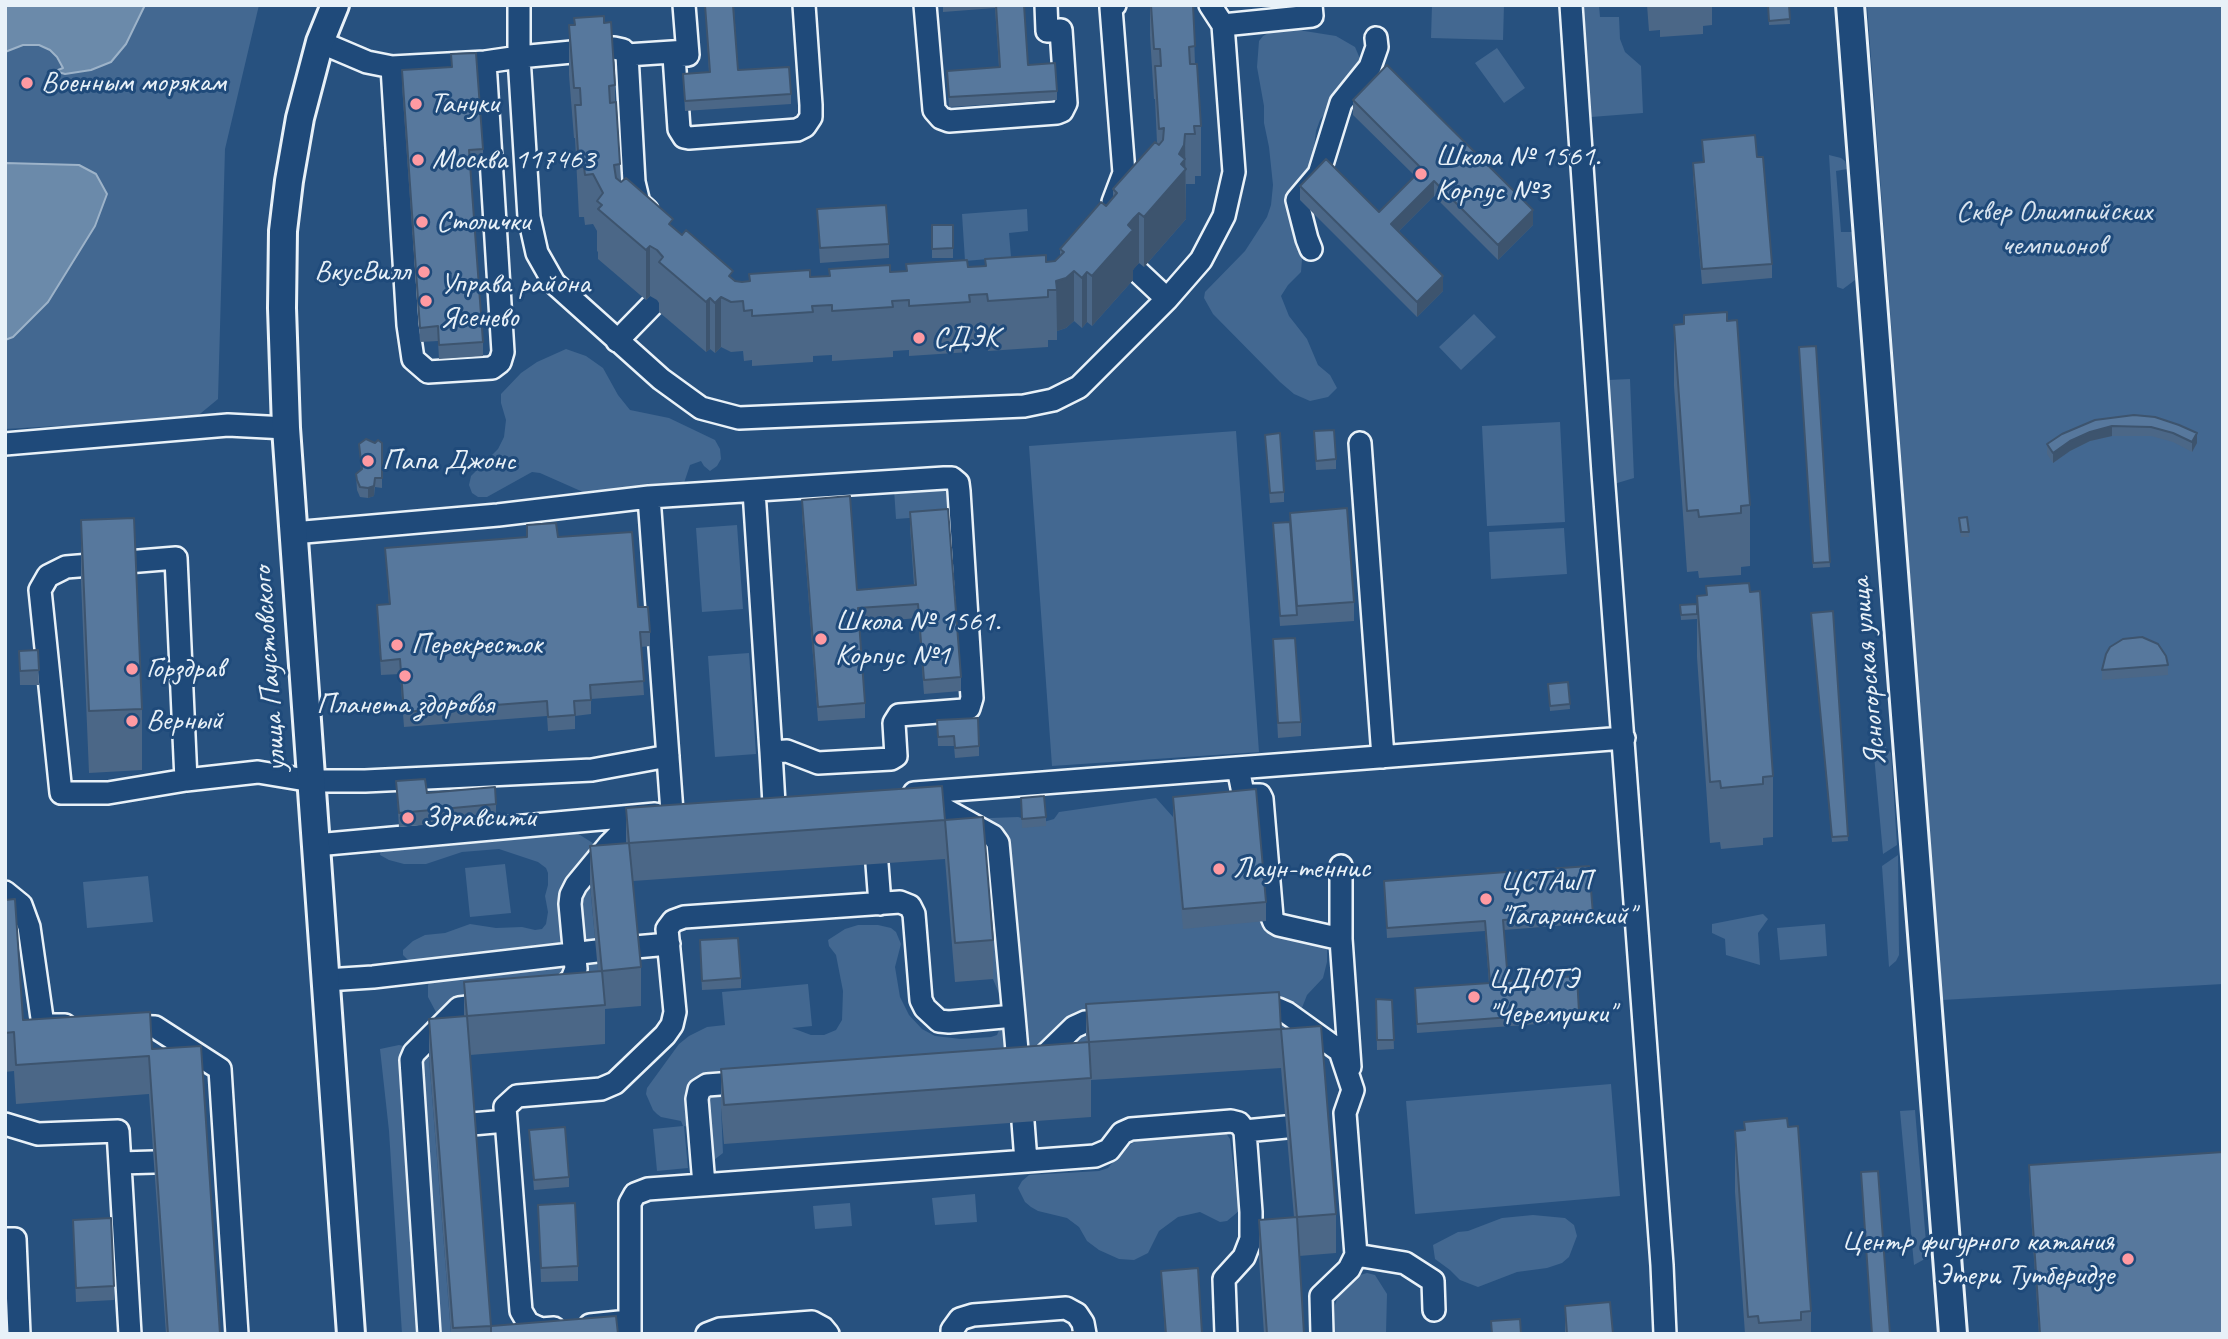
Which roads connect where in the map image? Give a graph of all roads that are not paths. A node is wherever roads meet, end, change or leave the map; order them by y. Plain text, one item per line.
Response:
1 (335, 5) edge
2 (519, 5) edge
3 (684, 5) edge
4 (804, 5) edge
5 (925, 5) edge
6 (1115, 5) edge
7 (1210, 5) edge
8 (1311, 5) edge
9 (1571, 5) edge
10 (1850, 5) edge
11 (1052, 6) edge
12 (1223, 25) junction
13 (1376, 38) dead end
14 (320, 42) junction
15 (687, 51) junction
16 (627, 55) junction
17 (519, 58) junction
18 (485, 62) junction
19 (392, 66) junction
20 (1104, 219) edge
21 (658, 220) edge
22 (1311, 249) dead end
23 (1135, 268) edge
24 (1167, 299) junction
25 (657, 300) edge
26 (617, 341) junction
27 (286, 428) junction
28 (1360, 443) dead end
29 (5, 444) edge
30 (754, 491) junction
31 (649, 497) junction
32 (293, 533) junction
33 (1624, 738) junction
34 (771, 752) junction
35 (668, 756) junction
36 (1383, 757) junction
37 (1238, 768) junction
38 (186, 780) junction
39 (312, 781) junction
40 (748, 806) edge
41 (684, 817) junction
42 (316, 845) junction
43 (877, 864) edge
44 (1341, 866) dead end
45 (5, 892) edge
46 (880, 904) junction
47 (1341, 939) junction
48 (669, 944) junction
49 (635, 947) edge
50 (597, 951) edge
51 (574, 953) junction
52 (326, 980) junction
53 (543, 1000) edge
54 (517, 1002) edge
55 (1230, 1013) edge
56 (1014, 1016) junction
57 (1138, 1019) edge
58 (80, 1026) edge
59 (105, 1026) edge
60 (1011, 1063) junction
61 (761, 1082) edge
62 (1019, 1086) edge
63 (1352, 1086) junction
64 (506, 1121) junction
65 (1023, 1122) edge
66 (5, 1124) edge
67 (472, 1124) edge
68 (1286, 1127) edge
69 (1245, 1131) junction
70 (1026, 1161) junction
71 (154, 1162) edge
72 (120, 1163) junction
73 (704, 1185) junction
74 (5, 1239) edge
75 (1356, 1255) junction
76 (1434, 1310) dead end
77 (630, 1327) edge
78 (19, 1334) edge
79 (130, 1334) edge
80 (237, 1334) edge
81 (352, 1334) edge
82 (429, 1334) edge
83 (707, 1334) edge
84 (828, 1334) edge
85 (952, 1334) edge
86 (1085, 1334) edge
87 (1226, 1334) edge
88 (1322, 1334) edge
89 (1665, 1334) edge
90 (1953, 1334) edge

1 - 14 main road, улица Паустовского
2 - 17 lane
3 - 15 lane
4 - 15 lane
5 - 11 lane
6 - 20 lane
7 - 12 lane
8 - 12 lane
9 - 33 lane
10 - 90 main road, Ясногорская улица
12 - 24 lane
13 - 22 lane
14 - 19 lane
14 - 27 main road, улица Паустовского
15 - 16 lane
16 - 17 lane
16 - 21 lane
17 - 18 lane
17 - 26 lane
18 - 19 lane
18 - 19 lane
23 - 24 lane
24 - 26 lane
25 - 26 lane
27 - 29 lane
27 - 32 main road, улица Паустовского
28 - 36 lane
30 - 31 lane
30 - 34 lane
30 - 34 lane
31 - 32 lane
31 - 35 lane
32 - 39 main road, улица Паустовского
33 - 36 lane
33 - 89 lane
34 - 40 lane
35 - 39 lane
35 - 41 lane
36 - 37 lane
37 - 47 lane
37 - 56 lane
38 - 38 lane
38 - 39 lane
39 - 42 main road, улица Паустовского
41 - 42 lane
41 - 51 lane
42 - 52 main road, улица Паустовского
43 - 46 lane
44 - 47 lane
45 - 58 lane
46 - 48 lane
46 - 56 lane
47 - 63 lane
48 - 49 lane
48 - 64 lane
50 - 51 lane
51 - 52 lane
51 - 53 lane
52 - 81 main road, улица Паустовского
54 - 82 lane
55 - 63 lane
56 - 60 lane
57 - 60 lane
59 - 80 lane
60 - 62 lane
61 - 73 lane
63 - 75 lane
64 - 67 lane
64 - 77 lane
65 - 70 lane
66 - 72 lane
68 - 69 lane
69 - 70 lane
69 - 87 lane
70 - 73 lane
71 - 72 lane
72 - 79 lane
73 - 77 lane
74 - 78 lane
75 - 76 lane
75 - 88 lane
83 - 84 lane
85 - 86 lane

